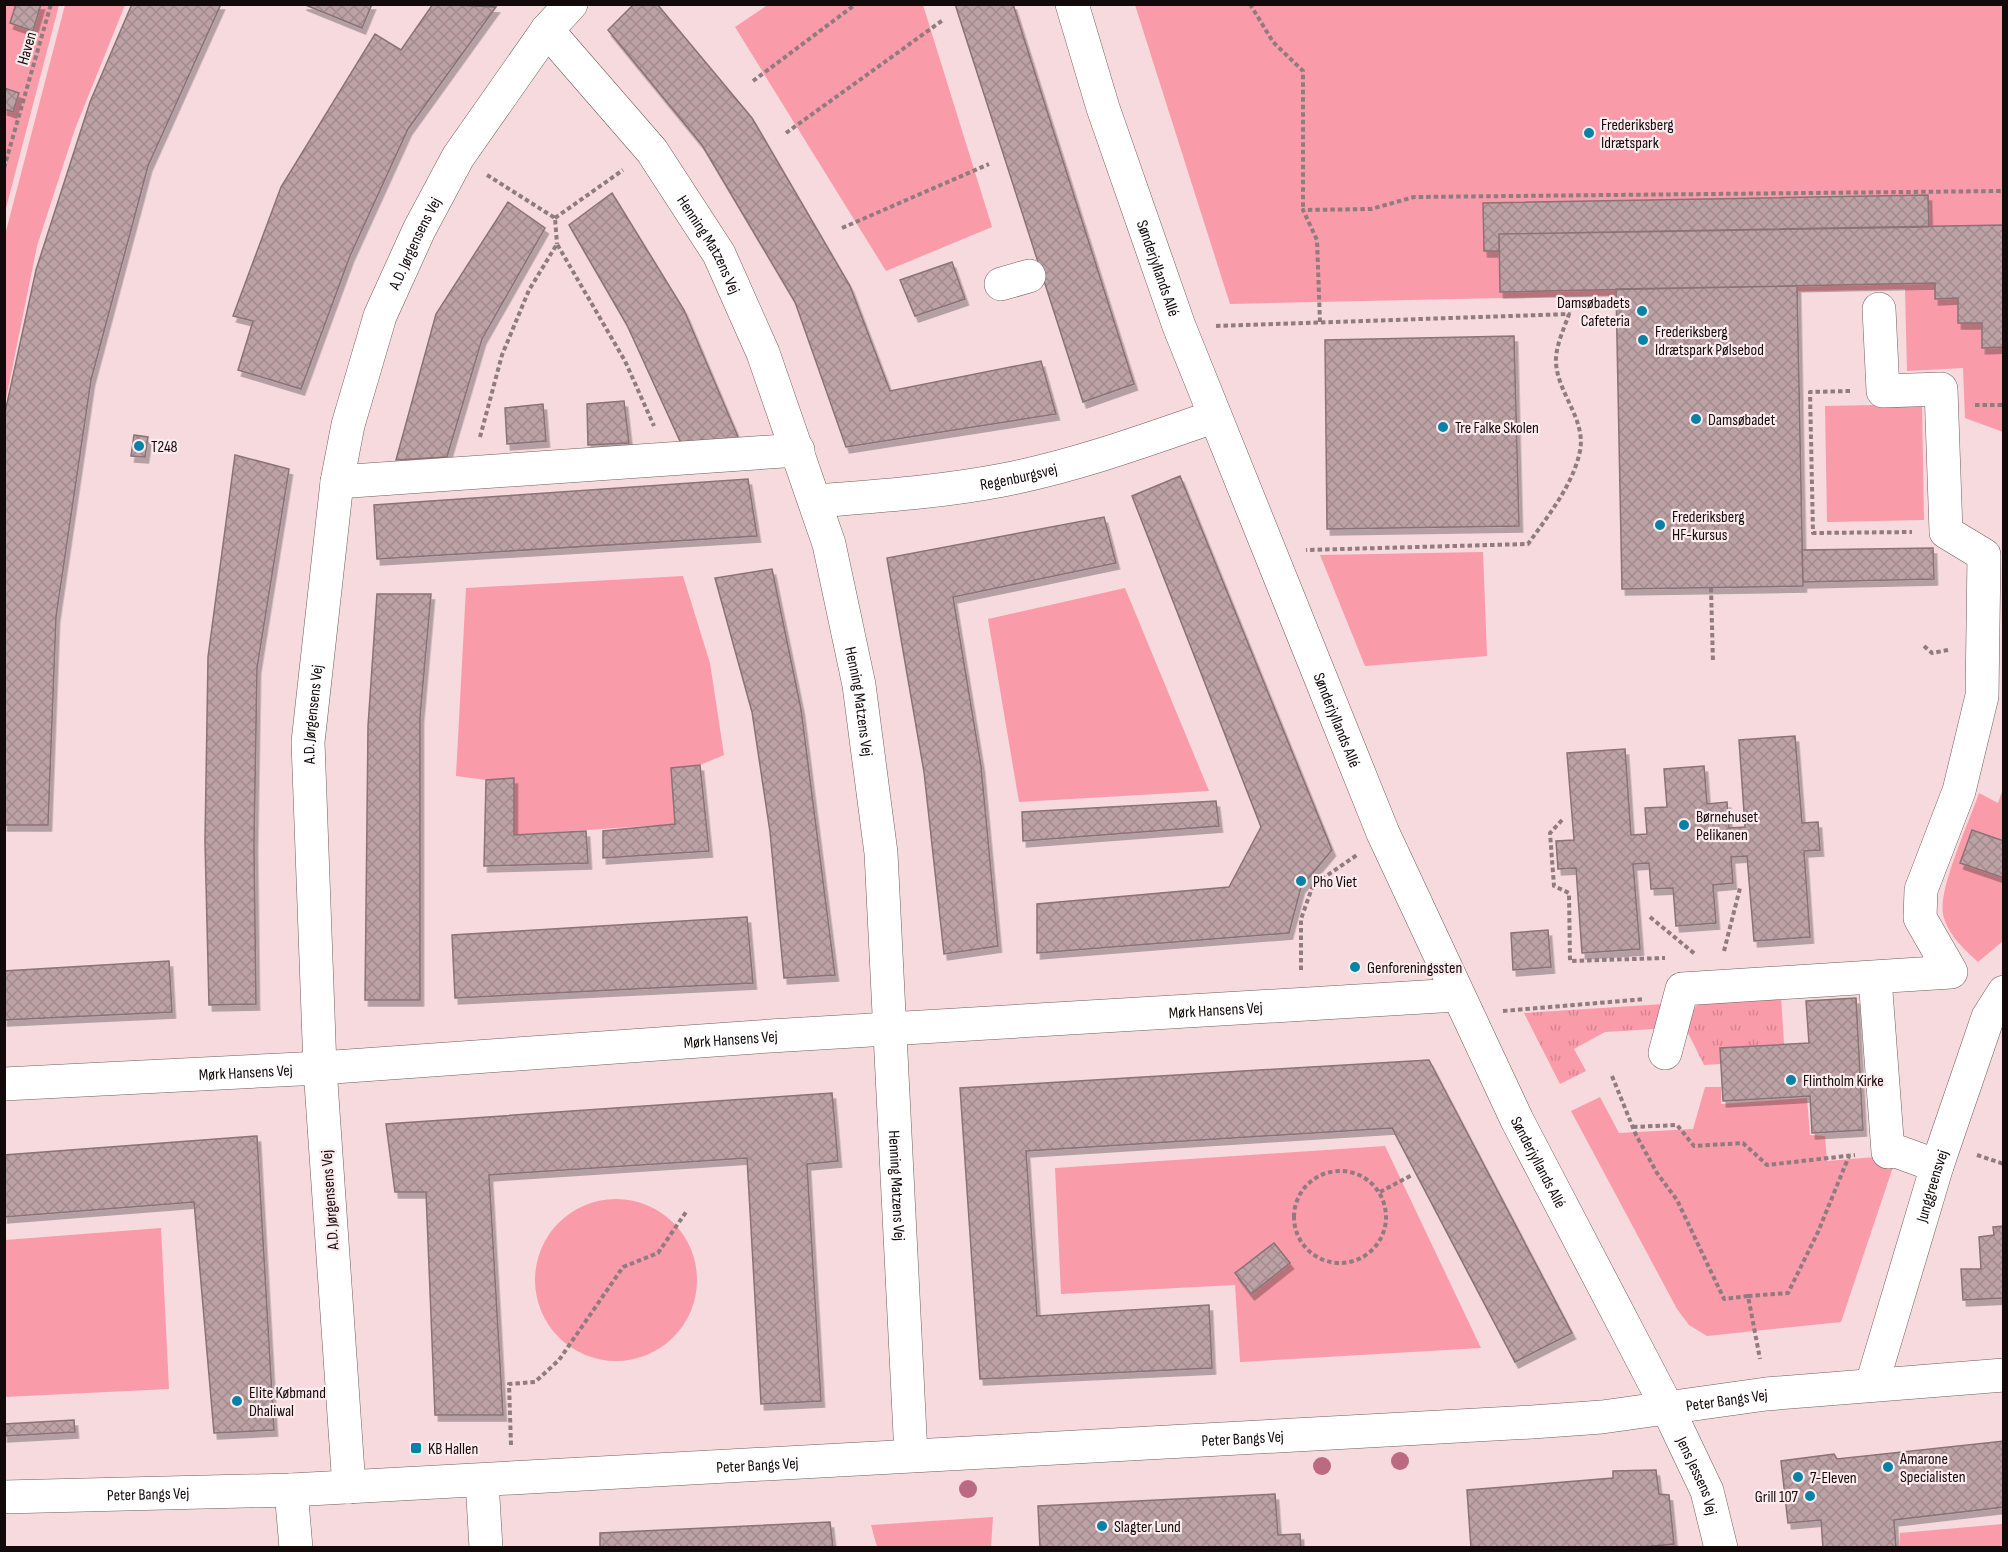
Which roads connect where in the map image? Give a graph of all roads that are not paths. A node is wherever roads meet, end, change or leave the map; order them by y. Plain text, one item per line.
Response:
1 (571, 4) edge
2 (1072, 4) edge
3 (547, 30) junction
4 (1879, 309) dead end
5 (1213, 417) junction
6 (798, 450) junction
7 (337, 482) junction
8 (816, 501) junction
9 (1875, 978) junction
10 (2004, 992) edge
11 (1462, 1004) junction
12 (891, 1028) junction
13 (1665, 1053) dead end
14 (320, 1068) junction
15 (4, 1084) edge
16 (1937, 1166) junction
17 (2004, 1375) edge
18 (1872, 1383) junction
19 (1667, 1407) junction
20 (911, 1455) junction
21 (497, 1480) junction
22 (349, 1487) junction
23 (291, 1490) junction
24 (4, 1497) edge
25 (296, 1548) edge
26 (486, 1548) edge
27 (1721, 1548) edge

1 - 3 street, A.D. Jørgensens Vej
2 - 5 street, Sønderjyllands Allé
3 - 6 street, Henning Matzens Vej
3 - 7 street, A.D. Jørgensens Vej
4 - 9 street
5 - 8 street, Regenburgsvej
5 - 11 street, Sønderjyllands Allé
6 - 7 street
6 - 8 street, Henning Matzens Vej
7 - 14 street, A.D. Jørgensens Vej
8 - 12 street, Henning Matzens Vej
9 - 13 street
9 - 16 street
10 - 16 street, Junggreensvej
11 - 12 street, Mørk Hansens Vej
11 - 19 street, Sønderjyllands Allé
12 - 14 street, Mørk Hansens Vej
12 - 20 street, Henning Matzens Vej
14 - 15 street, Mørk Hansens Vej
14 - 22 street, A.D. Jørgensens Vej
16 - 18 street, Junggreensvej
17 - 18 street, Peter Bangs Vej
18 - 19 street, Peter Bangs Vej
19 - 20 street, Peter Bangs Vej
19 - 27 street, Jens Jessens Vej
20 - 21 street, Peter Bangs Vej
21 - 22 street, Peter Bangs Vej
21 - 26 street
22 - 23 street, Peter Bangs Vej
23 - 24 street, Peter Bangs Vej
23 - 25 street

